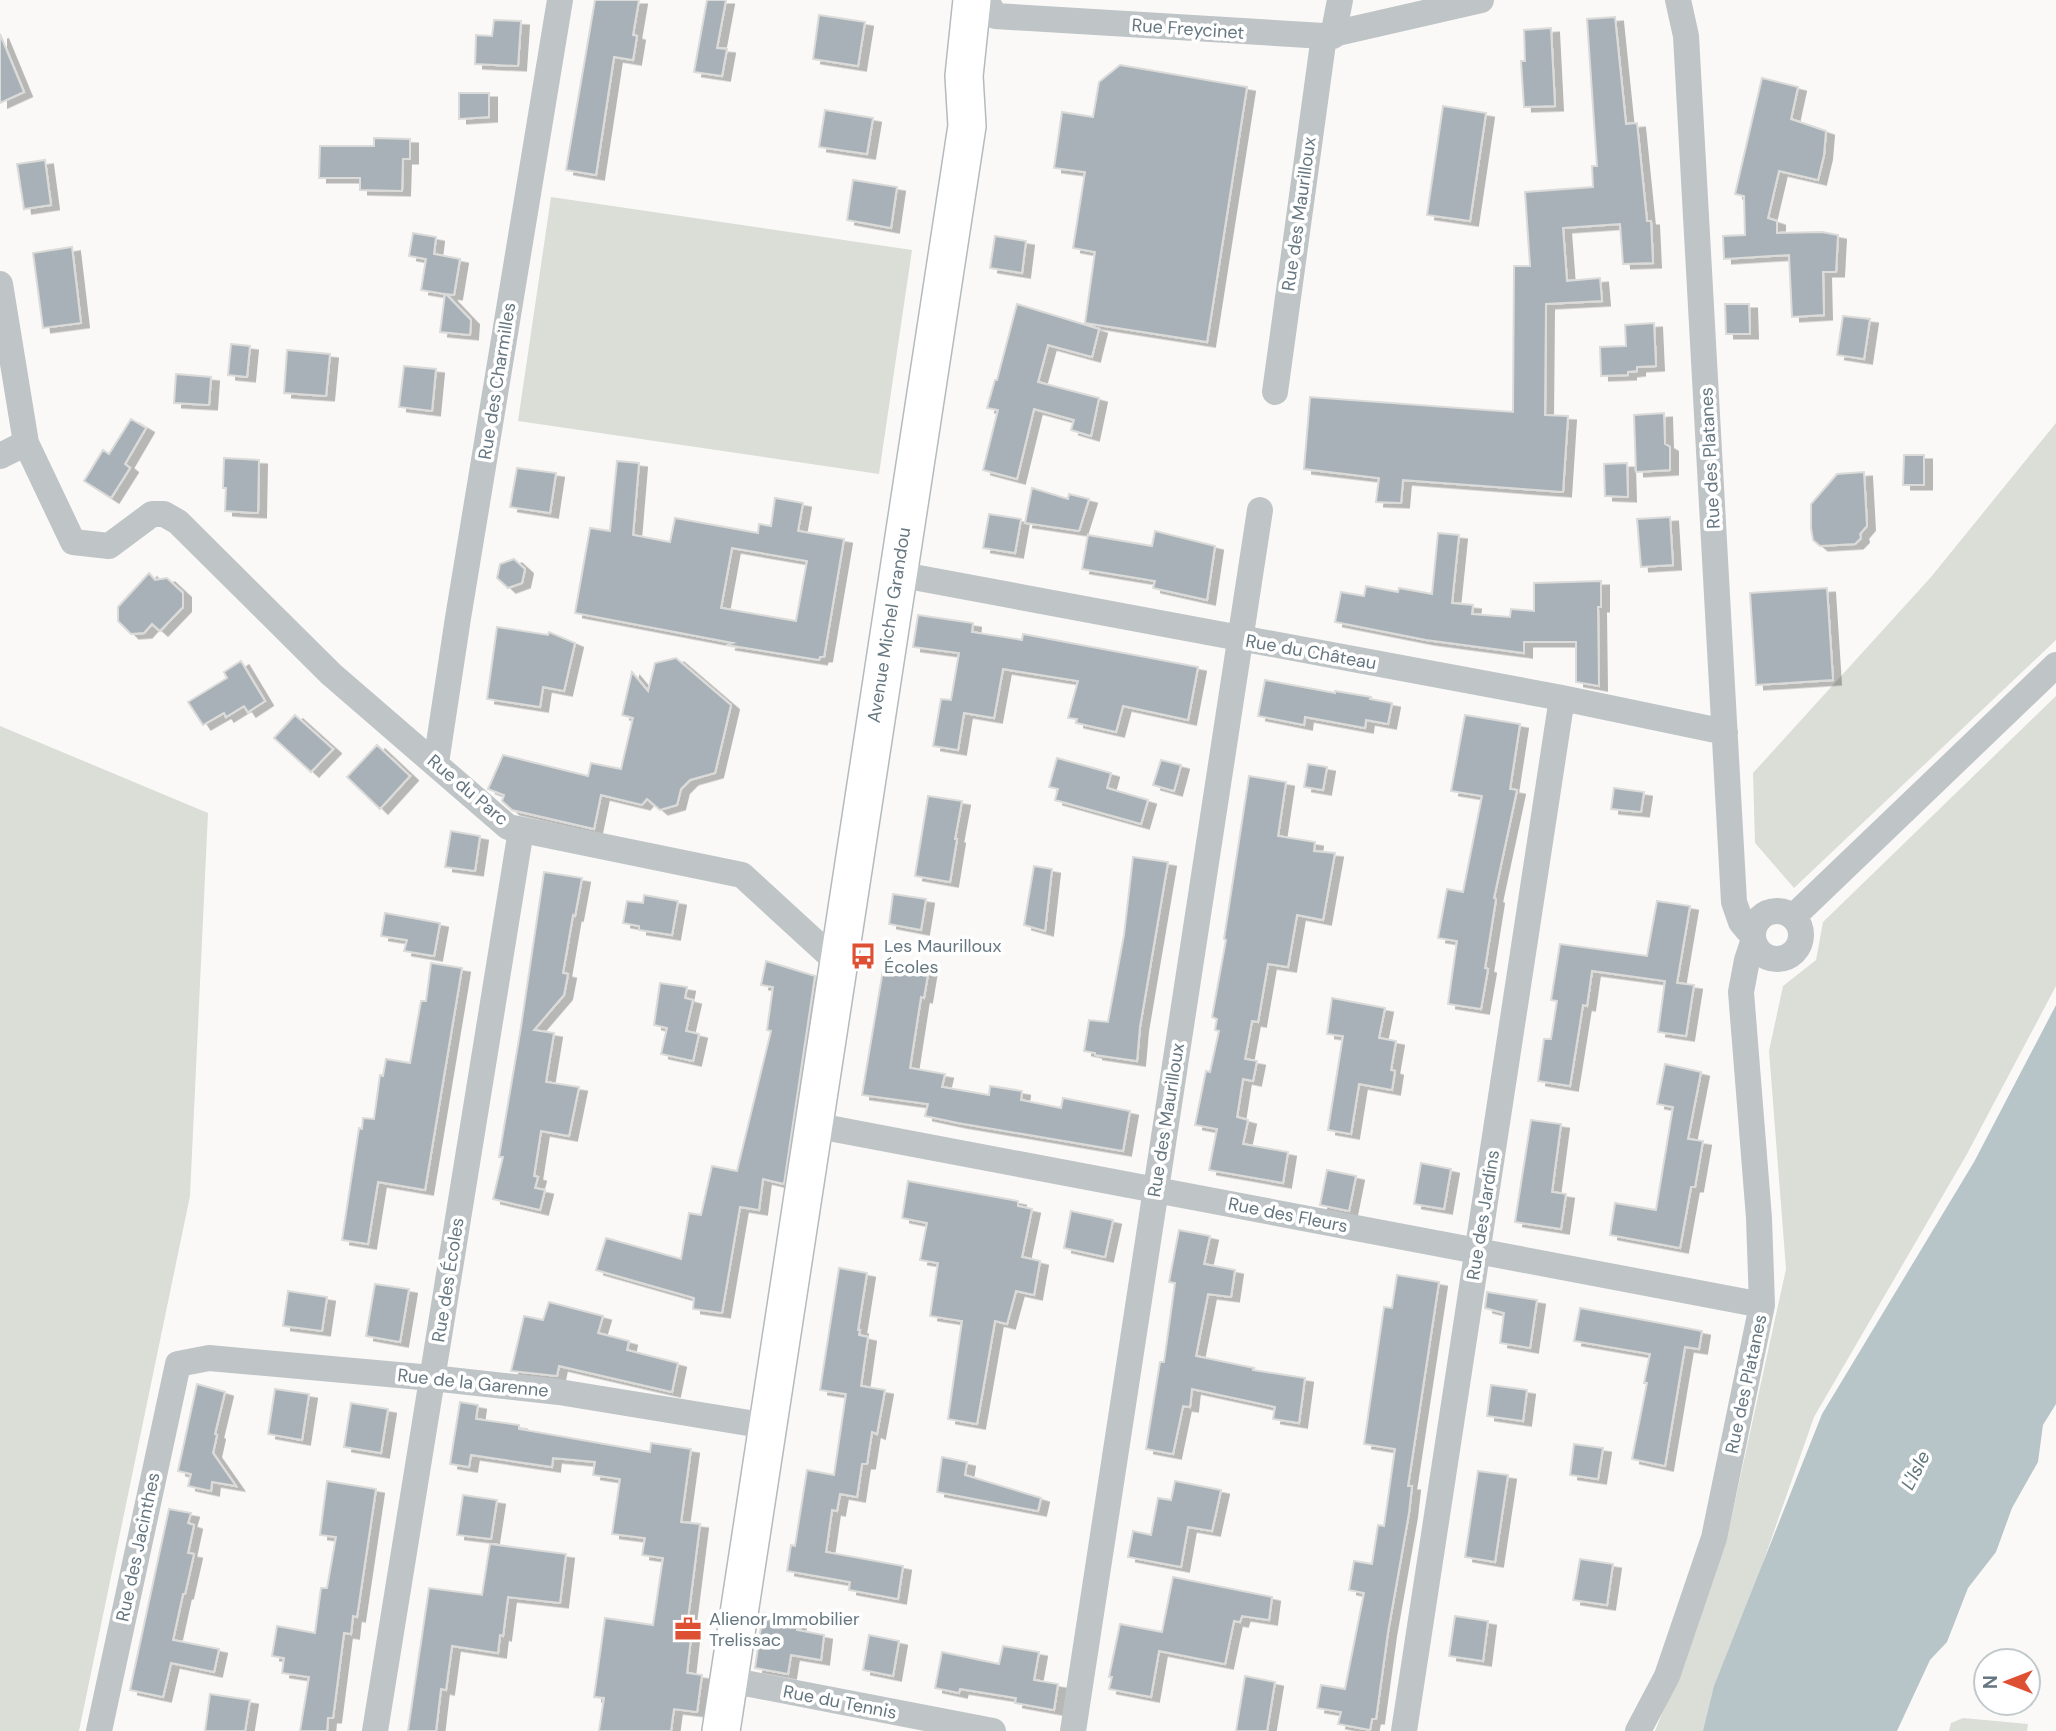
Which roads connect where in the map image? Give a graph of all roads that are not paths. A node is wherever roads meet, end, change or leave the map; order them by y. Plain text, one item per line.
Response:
1 (560, 0) edge
2 (1340, 0) edge
3 (1481, 0) edge
4 (1678, 0) edge
5 (993, 3) edge
6 (1329, 36) junction
7 (0, 284) edge
8 (1275, 392) dead end
9 (26, 443) junction
10 (0, 456) edge
11 (1260, 510) dead end
12 (897, 574) junction
13 (1240, 639) junction
14 (2056, 665) edge
15 (1562, 698) junction
16 (1725, 732) junction
17 (436, 763) junction
18 (521, 830) junction
19 (1733, 880) junction
20 (1782, 914) junction
21 (1753, 939) junction
22 (1774, 959) junction
23 (838, 963) junction
24 (1743, 1020) junction
25 (813, 1125) junction
26 (1156, 1190) junction
27 (1478, 1251) junction
28 (1762, 1305) junction
29 (177, 1364) joint
30 (432, 1378) junction
31 (767, 1426) junction
32 (729, 1680) junction
33 (99, 1731) edge
34 (375, 1731) edge
35 (721, 1731) edge
36 (993, 1731) edge
37 (1073, 1731) edge
38 (1404, 1731) edge
39 (1638, 1731) edge

1 - 17 street, Rue des Charmilles
2 - 6 street, Rue des Maurilloux
3 - 6 street, Rue Freycinet
4 - 16 street, Rue des Platanes
5 - 6 street, Rue Freycinet
5 - 12 main road, Avenue Michel Grandou
6 - 8 street, Rue des Maurilloux
7 - 9 street
9 - 10 street
9 - 17 street, Rue du Parc
11 - 13 street, Rue des Maurilloux
12 - 13 street, Rue du Château
12 - 23 main road, Avenue Michel Grandou
13 - 15 street, Rue du Château
13 - 26 street, Rue des Maurilloux
14 - 20 street
15 - 16 street, Rue du Château
15 - 27 street, Rue des Jardins
16 - 19 street, Rue des Platanes
17 - 18 street, Rue du Parc
18 - 23 street, Rue du Parc
18 - 30 street, Rue des Écoles
19 - 20 street
19 - 21 street, Rue des Platanes
20 - 21 street, Rue des Platanes
20 - 22 street, Rue des Platanes
21 - 22 street, Rue des Platanes
21 - 24 street, Rue des Platanes
22 - 24 street, Rue des Platanes
23 - 25 main road, Avenue Michel Grandou
24 - 28 street, Rue des Platanes
25 - 26 street, Rue des Fleurs
25 - 31 main road, Avenue Michel Grandou
26 - 27 street, Rue des Fleurs
26 - 37 street, Rue des Maurilloux
27 - 28 street, Rue des Fleurs
27 - 38 street, Rue des Jardins
28 - 39 street, Rue des Platanes
29 - 30 street, Rue de la Garenne
29 - 33 street, Rue des Jacinthes
30 - 31 street, Rue de la Garenne
30 - 34 street, Rue des Écoles
31 - 32 main road, Avenue Michel Grandou
32 - 35 main road, Avenue Michel Grandou
32 - 36 street, Rue du Tennis

